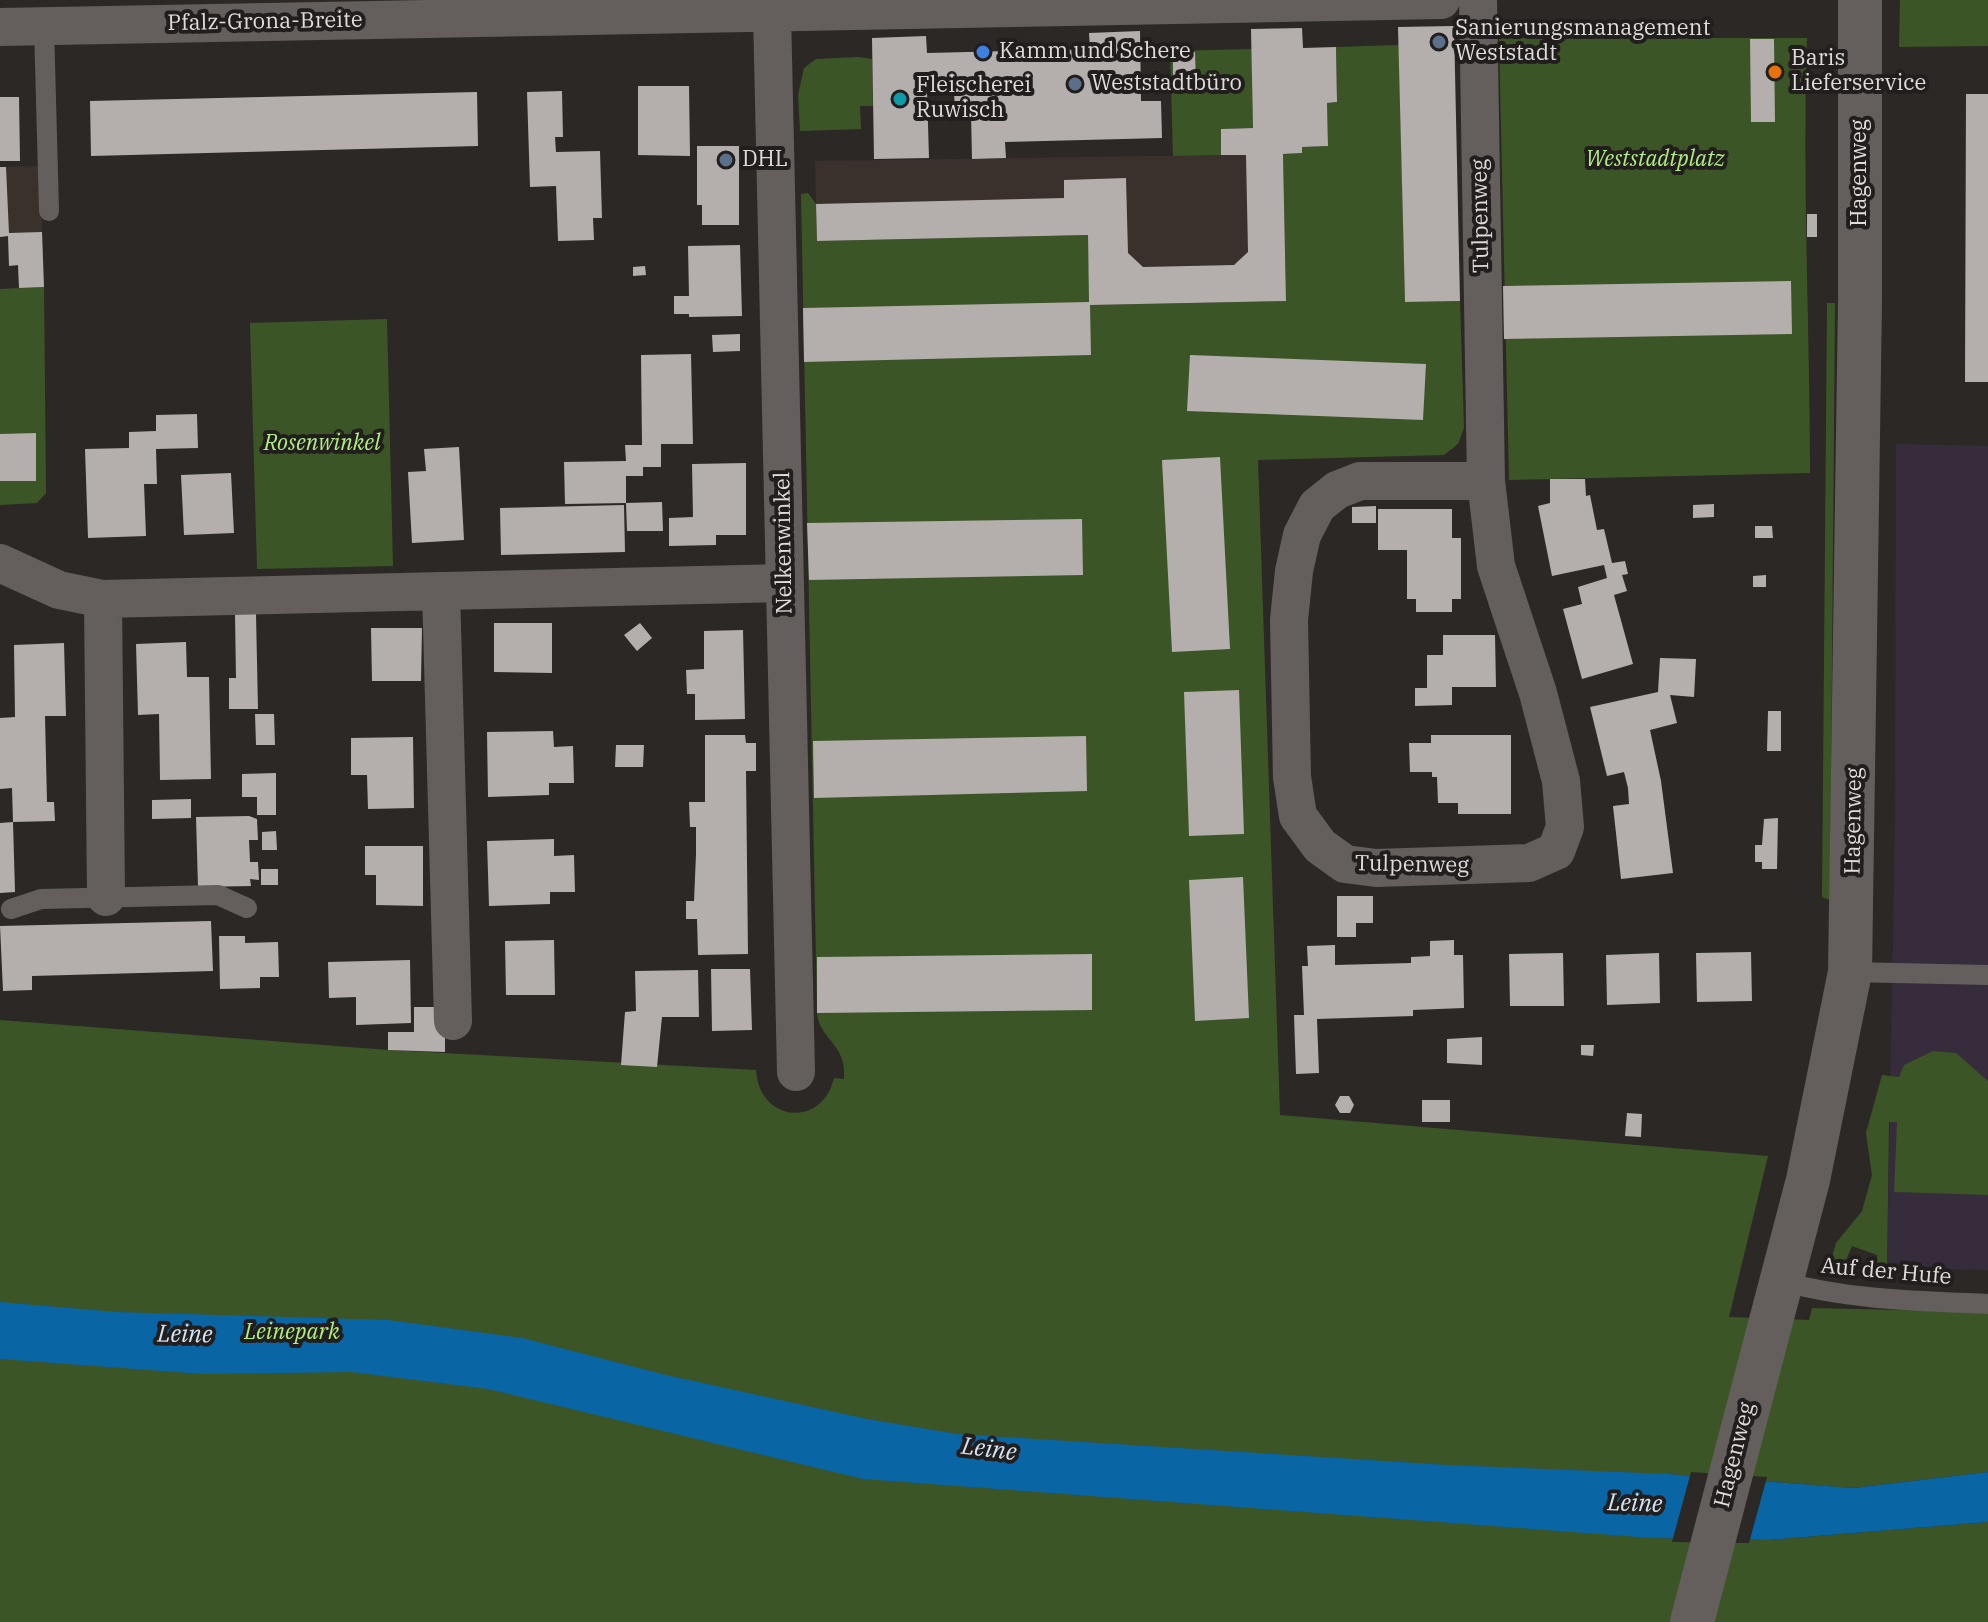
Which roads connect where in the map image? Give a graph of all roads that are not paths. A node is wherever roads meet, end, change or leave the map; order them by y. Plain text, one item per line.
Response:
1 (1441, 0) edge
2 (1478, 0) edge
3 (1860, 0) edge
4 (1055, 4) edge
5 (772, 13) junction
6 (44, 26) junction
7 (0, 27) edge
8 (49, 211) dead end
9 (1486, 481) junction
10 (0, 563) edge
11 (785, 583) junction
12 (441, 591) junction
13 (103, 599) junction
14 (106, 897) junction
15 (247, 908) dead end
16 (11, 909) dead end
17 (1850, 972) junction
18 (1988, 975) edge
19 (453, 1021) dead end
20 (796, 1072) dead end
21 (1778, 1290) junction
22 (1988, 1304) edge
23 (1692, 1622) edge

1 - 4 street, Pfalz-Grona-Breite
2 - 9 street, Tulpenweg
3 - 17 street, Hagenweg
4 - 5 street, Pfalz-Grona-Breite
5 - 6 street, Pfalz-Grona-Breite
5 - 11 street, Nelkenwinkel
6 - 7 street, Pfalz-Grona-Breite
6 - 8 lane
9 - 9 street, Tulpenweg
10 - 13 street
11 - 12 street
11 - 20 street, Nelkenwinkel
12 - 13 street
12 - 19 street
13 - 14 street
14 - 15 lane
14 - 16 lane
17 - 18 lane
17 - 21 street, Hagenweg
21 - 22 lane, Auf der Hufe
21 - 23 street, Hagenweg

